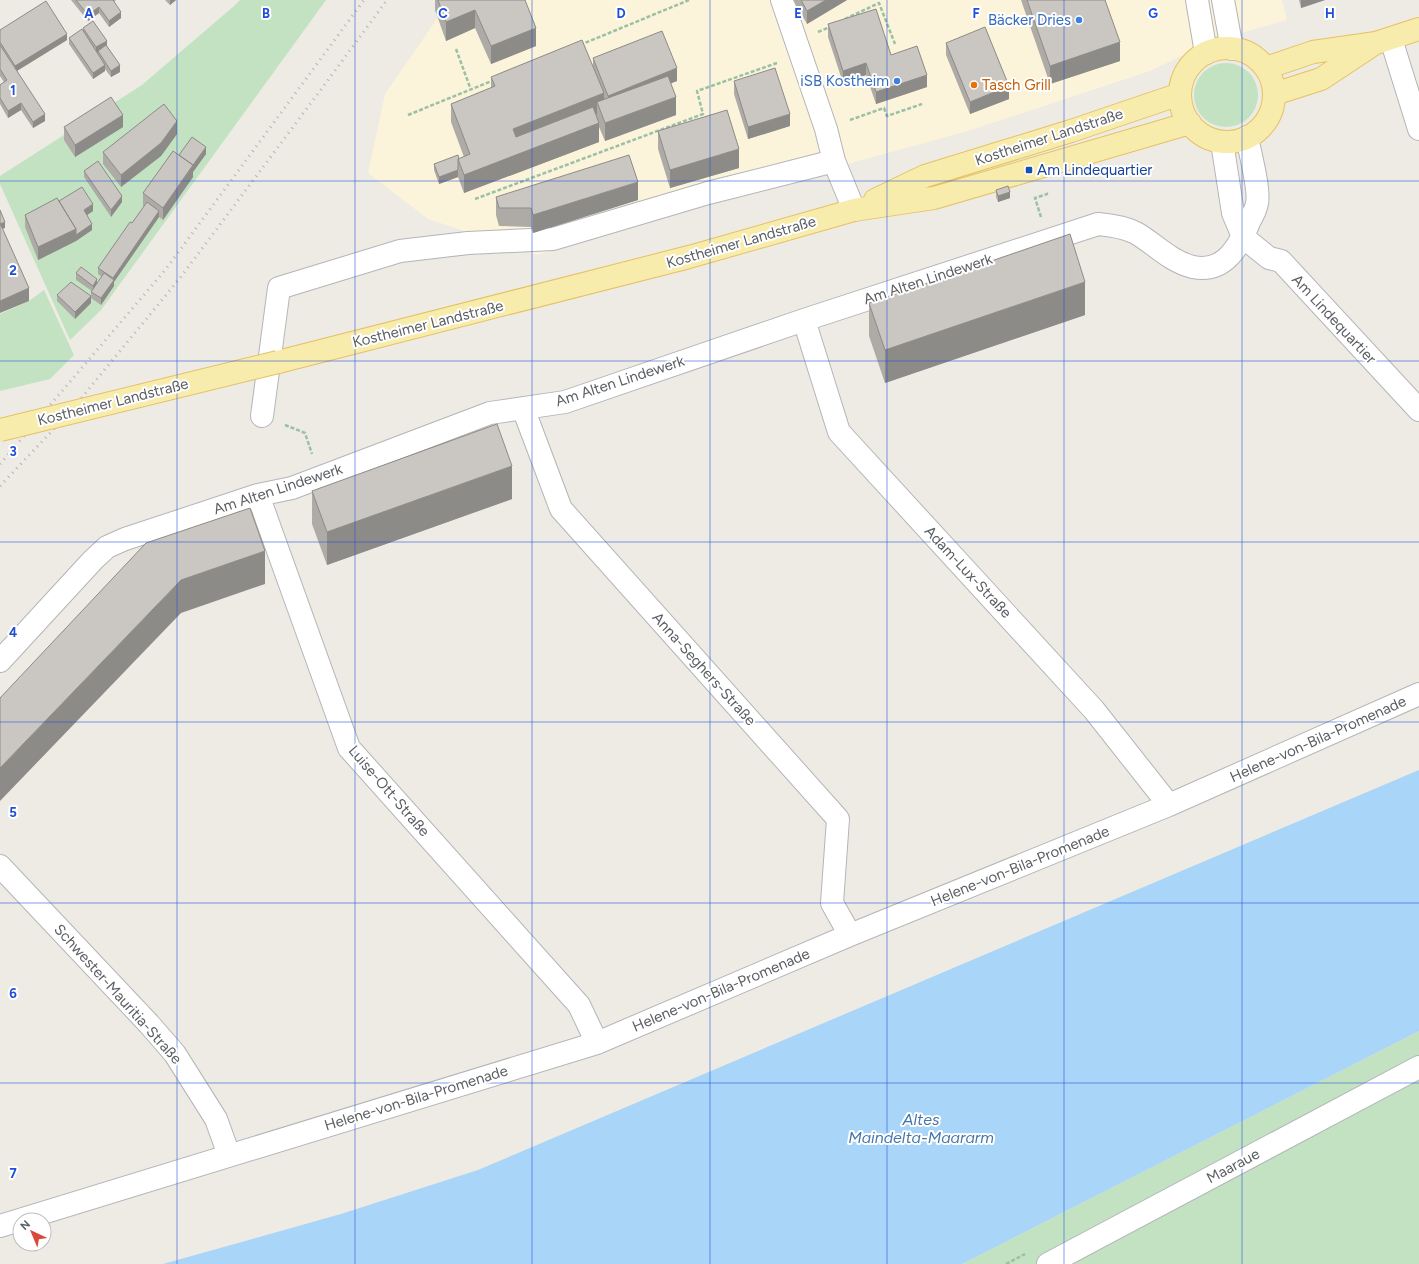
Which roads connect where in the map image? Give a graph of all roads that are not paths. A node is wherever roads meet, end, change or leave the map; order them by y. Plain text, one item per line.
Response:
1 (782, 0) edge
2 (1197, 0) edge
3 (1223, 0) edge
4 (1419, 29) edge
5 (1383, 41) junction
6 (1232, 49) junction
7 (1206, 53) junction
8 (1266, 68) junction
9 (1180, 94) junction
10 (1274, 94) junction
11 (1190, 123) junction
12 (1419, 129) edge
13 (1248, 138) junction
14 (1222, 142) junction
15 (834, 161) junction
16 (854, 210) junction
17 (1243, 237) junction
18 (804, 320) junction
19 (523, 408) junction
20 (1419, 410) edge
21 (262, 416) road end
22 (0, 430) edge
23 (258, 494) junction
24 (0, 661) edge
25 (1419, 694) edge
26 (1168, 805) junction
27 (0, 866) edge
28 (850, 935) junction
29 (597, 1043) junction
30 (1419, 1067) edge
31 (229, 1155) junction
32 (0, 1226) edge
33 (1048, 1264) edge

1 - 15 street
2 - 7 street
3 - 6 street
4 - 5 main road
5 - 8 main road
5 - 10 main road
5 - 12 street
6 - 7 main road
6 - 8 main road
7 - 9 main road
8 - 10 main road
9 - 11 main road
9 - 16 main road, Kostheimer Landstraße
10 - 13 main road
11 - 14 main road
11 - 16 main road, Kostheimer Landstraße
13 - 14 main road
13 - 17 street
14 - 17 street
15 - 16 street
15 - 21 street
16 - 22 main road, Kostheimer Landstraße, bridge
17 - 18 street, Am Alten Lindewerk
17 - 20 street, Am Lindequartier
18 - 19 street, Am Alten Lindewerk
18 - 26 street, Adam-Lux-Straße
19 - 23 street, Am Alten Lindewerk
19 - 28 street, Anna-Seghers-Straße
23 - 24 street, Am Alten Lindewerk
23 - 29 street, Luise-Ott-Straße
25 - 26 street, Helene-von-Bila-Promenade
26 - 28 street, Helene-von-Bila-Promenade
27 - 31 street, Schwester-Mauritia-Straße
28 - 29 street, Helene-von-Bila-Promenade
29 - 31 street, Helene-von-Bila-Promenade
30 - 33 street, Maaraue
31 - 32 street, Helene-von-Bila-Promenade

